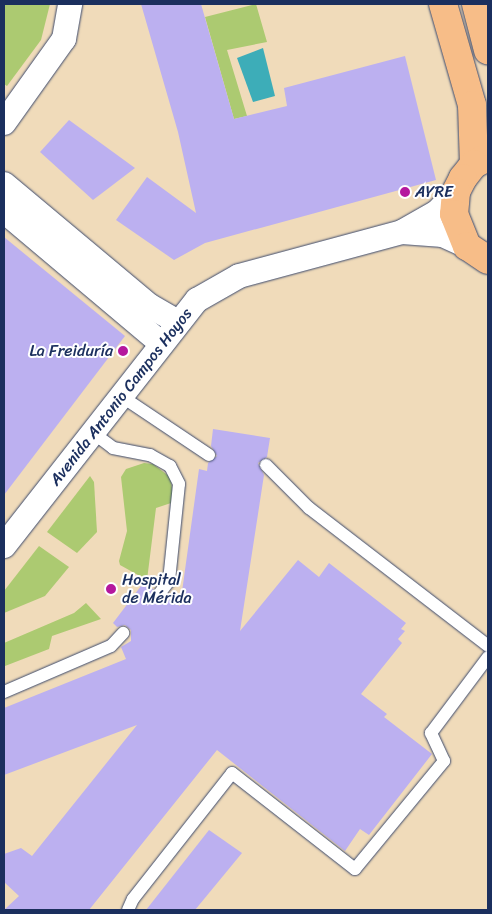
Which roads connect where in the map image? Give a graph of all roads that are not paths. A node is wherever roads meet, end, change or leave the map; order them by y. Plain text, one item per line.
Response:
1 (70, 4) edge
2 (443, 4) edge
3 (476, 4) edge
4 (488, 50) edge
5 (4, 122) edge
6 (481, 161) edge
7 (4, 184) edge
8 (456, 192) junction
9 (4, 211) edge
10 (402, 232) junction
11 (478, 253) edge
12 (178, 322) junction
13 (161, 343) junction
14 (121, 396) junction
15 (92, 432) junction
16 (209, 455) dead end
17 (266, 464) dead end
18 (4, 546) edge
19 (160, 593) dead end
20 (123, 633) dead end
21 (488, 646) edge
22 (488, 657) edge
23 (4, 692) edge
24 (128, 910) edge

1 - 5 street
2 - 6 main road
3 - 4 main road
6 - 8 main road
7 - 12 street
8 - 10 street, Avenida Antonio Campos Hoyos
8 - 11 main road
9 - 13 street
10 - 11 street, Avenida Antonio Campos Hoyos
10 - 12 street, Avenida Antonio Campos Hoyos
12 - 13 street, Avenida Antonio Campos Hoyos
13 - 14 street, Avenida Antonio Campos Hoyos
14 - 15 street, Avenida Antonio Campos Hoyos
14 - 16 lane
15 - 18 street, Avenida Antonio Campos Hoyos
15 - 19 lane
17 - 21 lane
20 - 23 lane
22 - 24 lane

